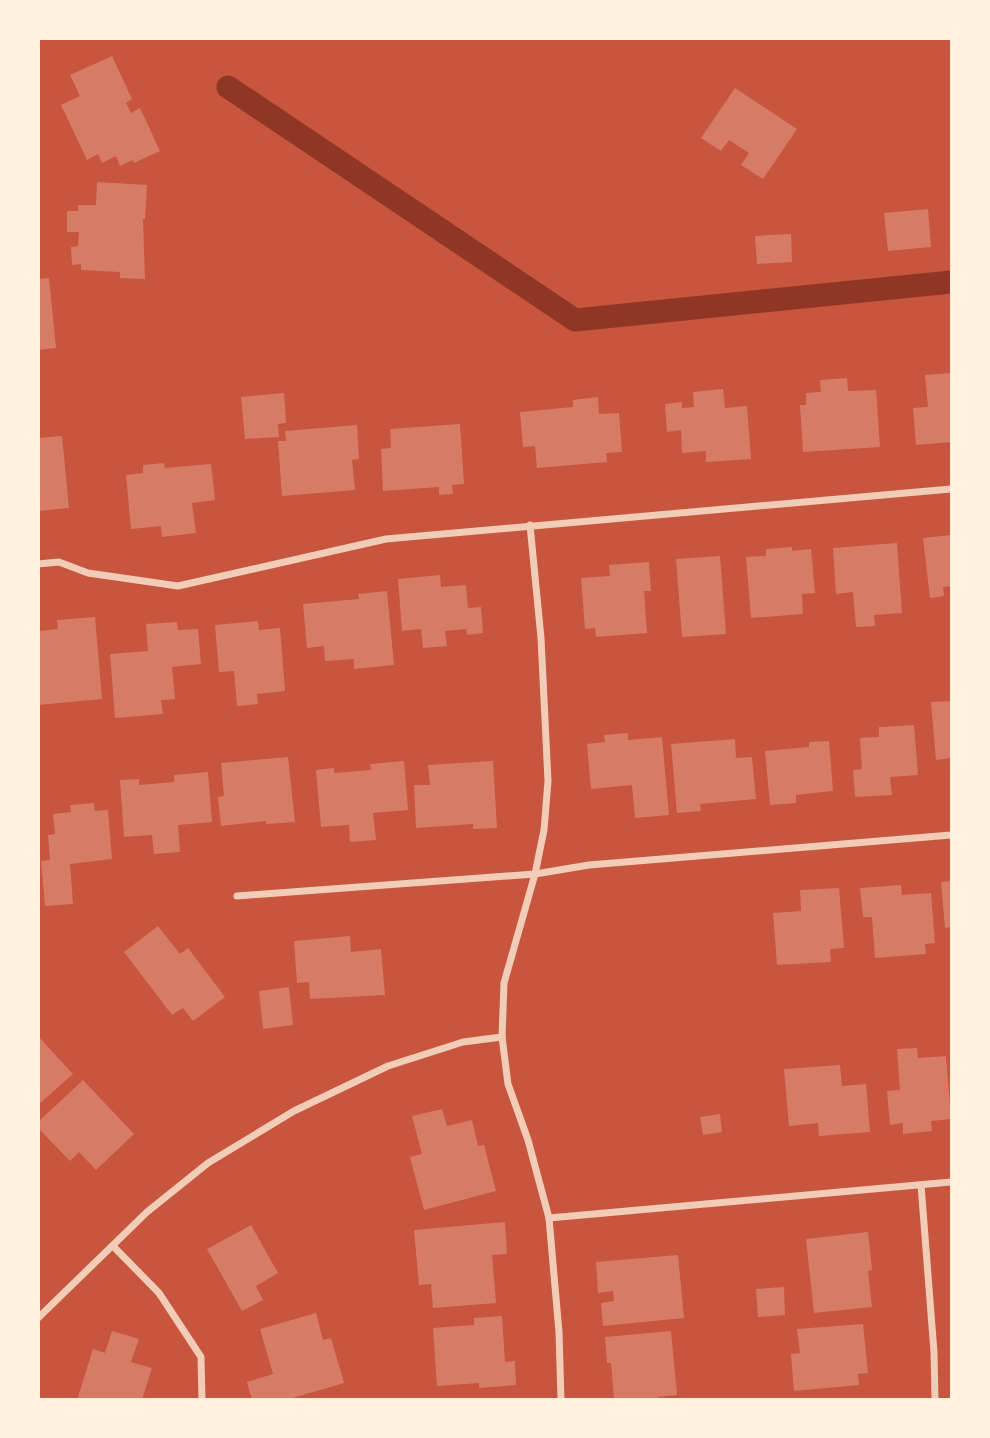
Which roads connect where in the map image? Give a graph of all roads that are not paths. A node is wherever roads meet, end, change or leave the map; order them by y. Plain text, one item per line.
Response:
1 (951, 489) edge
2 (530, 525) junction
3 (38, 564) edge
4 (951, 835) edge
5 (535, 874) junction
6 (237, 896) dead end
7 (502, 1037) junction
8 (951, 1182) edge
9 (921, 1185) junction
10 (549, 1218) junction
11 (113, 1246) junction
12 (38, 1318) edge
13 (202, 1399) edge
14 (561, 1399) edge
15 (935, 1399) edge

1 - 2 street
2 - 3 street
2 - 5 street
4 - 5 street
5 - 6 street
5 - 7 street
7 - 10 street
7 - 11 street
8 - 9 street
9 - 10 street
9 - 15 street
10 - 14 street
11 - 12 street
11 - 13 street

